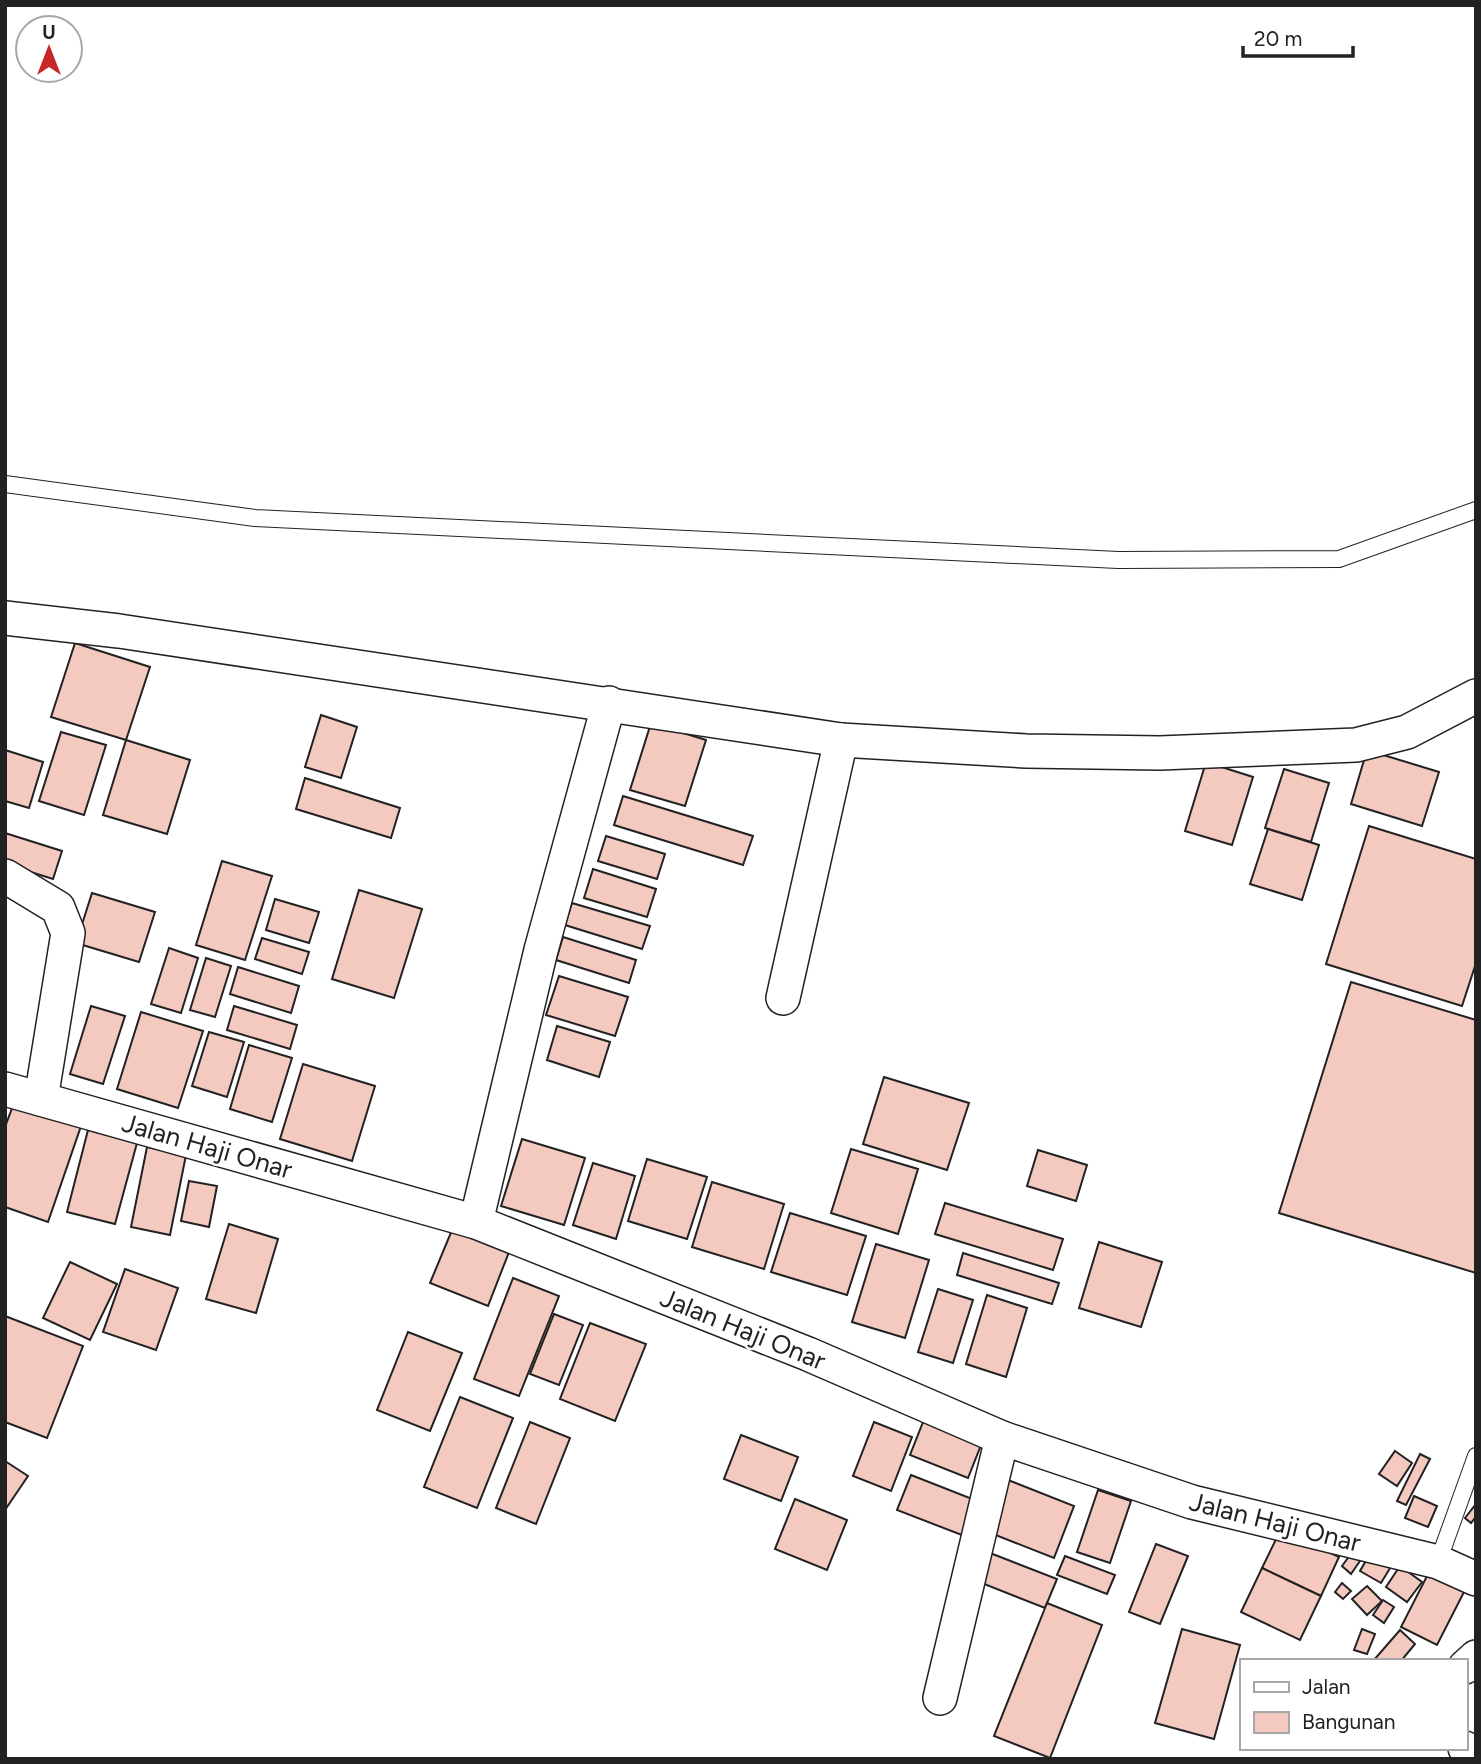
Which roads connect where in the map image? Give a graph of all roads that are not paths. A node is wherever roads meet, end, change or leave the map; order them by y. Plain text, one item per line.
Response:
1 (5, 484) edge
2 (1476, 510) edge
3 (5, 618) edge
4 (1476, 696) edge
5 (609, 703) junction
6 (841, 740) junction
7 (5, 876) edge
8 (783, 998) dead end
9 (16, 1098) edge
10 (476, 1222) junction
11 (1002, 1438) junction
12 (1476, 1456) edge
13 (1438, 1562) junction
14 (1476, 1579) edge
15 (940, 1698) dead end

1 - 2 lane
3 - 5 street
4 - 6 street
5 - 6 street
5 - 10 street
6 - 8 street
7 - 9 street
9 - 10 street, Jalan Haji Onar
10 - 11 street, Jalan Haji Onar
11 - 13 street, Jalan Haji Onar
11 - 15 street
12 - 13 lane
13 - 14 street, Jalan Haji Onar

